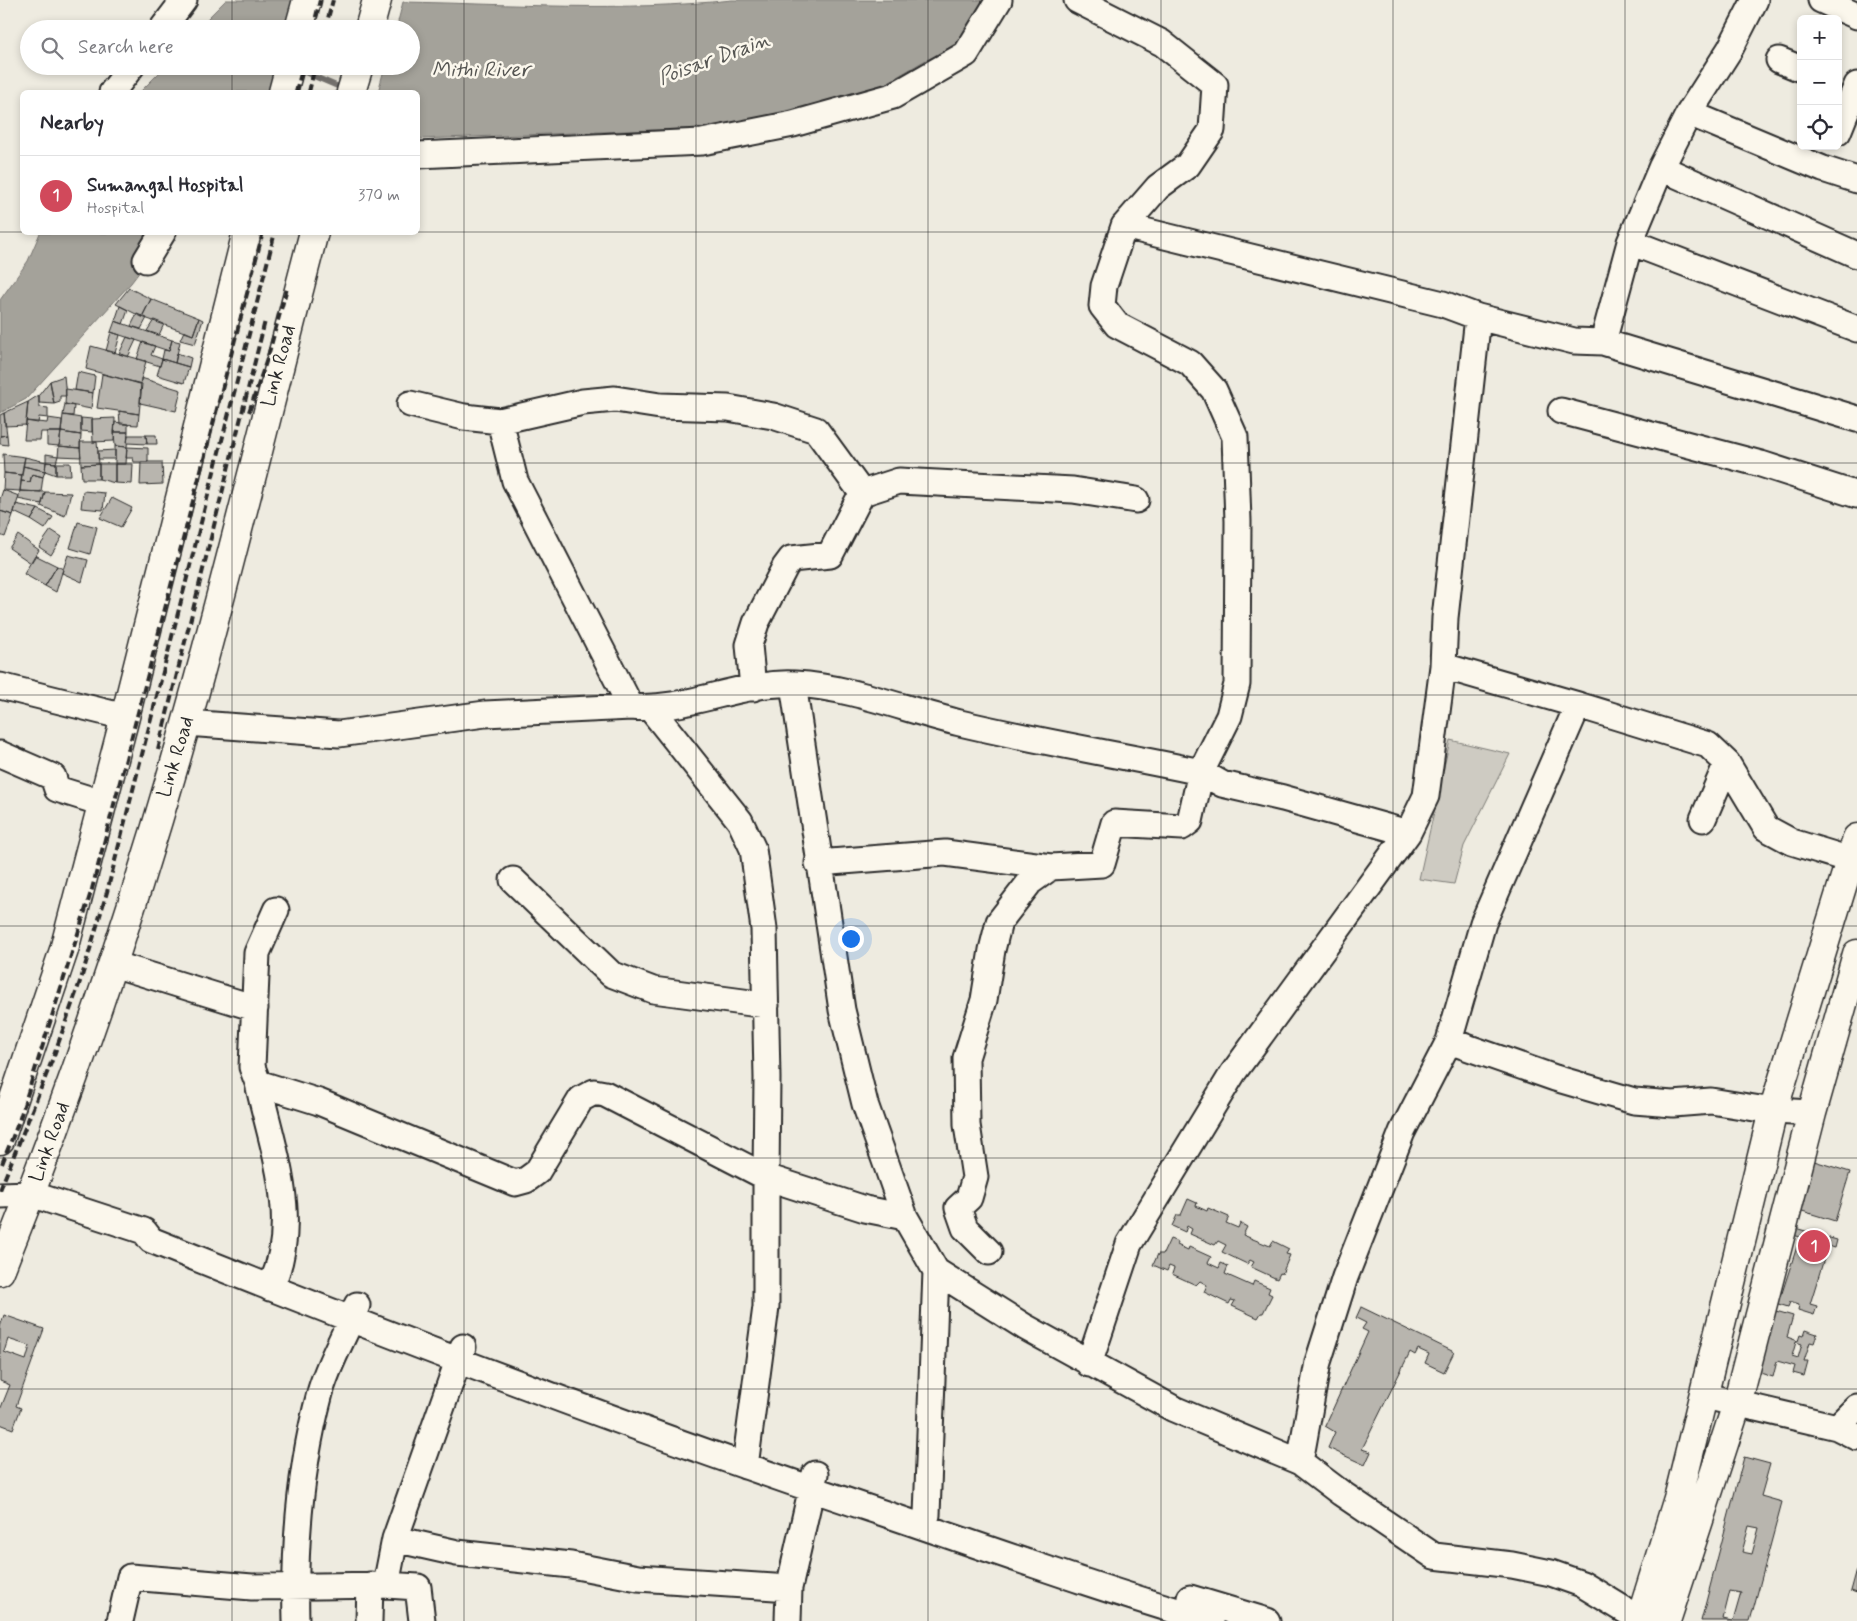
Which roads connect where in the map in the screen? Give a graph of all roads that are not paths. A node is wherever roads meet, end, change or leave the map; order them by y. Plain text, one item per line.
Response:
1 (184, 0) edge
2 (307, 0) edge
3 (377, 0) edge
4 (999, 0) edge
5 (1077, 0) edge
6 (1755, 0) edge
7 (1820, 0) edge
8 (1857, 16) edge
9 (169, 20) edge
10 (301, 20) edge
11 (371, 20) edge
12 (125, 75) edge
13 (288, 75) edge
14 (356, 75) edge
15 (1850, 86) edge
16 (114, 90) edge
17 (284, 90) edge
18 (352, 90) edge
19 (1689, 113) junction
20 (1842, 117) edge
21 (1830, 150) edge
22 (420, 155) edge
23 (1661, 168) junction
24 (1823, 169) junction
25 (1857, 180) edge
26 (1124, 226) junction
27 (161, 235) edge
28 (246, 235) edge
29 (313, 235) edge
30 (1630, 242) junction
31 (1857, 255) edge
32 (146, 260) dead end
33 (1478, 317) junction
34 (1857, 329) edge
35 (1603, 342) junction
36 (410, 404) dead end
37 (1561, 411) dead end
38 (1857, 419) edge
39 (500, 421) junction
40 (862, 494) junction
41 (1857, 495) edge
42 (1136, 500) dead end
43 (1444, 666) junction
44 (793, 684) junction
45 (0, 686) edge
46 (753, 688) junction
47 (0, 696) edge
48 (1578, 705) junction
49 (641, 708) junction
50 (186, 723) junction
51 (123, 725) junction
52 (0, 754) edge
53 (1722, 759) junction
54 (1201, 772) junction
55 (102, 803) junction
56 (1700, 814) dead end
57 (1408, 833) junction
58 (1855, 853) edge
59 (818, 863) junction
60 (1051, 867) junction
61 (513, 880) dead end
62 (276, 910) dead end
63 (1857, 954) edge
64 (113, 964) junction
65 (766, 1005) junction
66 (254, 1008) junction
67 (1449, 1040) junction
68 (258, 1083) junction
69 (6, 1101) edge
70 (1773, 1110) junction
71 (1812, 1113) junction
72 (0, 1140) edge
73 (766, 1178) junction
74 (31, 1194) junction
75 (0, 1195) edge
76 (905, 1217) junction
77 (989, 1252) dead end
78 (0, 1271) edge
79 (936, 1271) junction
80 (274, 1281) junction
81 (354, 1312) junction
82 (460, 1354) junction
83 (1089, 1364) junction
84 (1705, 1396) junction
85 (1737, 1404) junction
86 (1857, 1408) edge
87 (1847, 1432) edge
88 (747, 1459) junction
89 (1300, 1462) junction
90 (813, 1482) junction
91 (882, 1506) junction
92 (927, 1515) junction
93 (395, 1538) junction
94 (987, 1542) junction
95 (378, 1585) junction
96 (295, 1586) junction
97 (789, 1588) junction
98 (1199, 1612) edge
99 (120, 1621) edge
100 (296, 1621) edge
101 (370, 1621) edge
102 (422, 1621) edge
103 (788, 1621) edge
104 (1267, 1621) edge
105 (1649, 1621) edge

1 - 9 street
2 - 10 main road
3 - 11 main road
4 - 22 street
5 - 26 street
6 - 19 street
7 - 8 street
12 - 16 street
13 - 17 main road
14 - 18 main road
15 - 20 street
19 - 23 street
19 - 24 street
21 - 24 street
23 - 30 street
23 - 31 street
24 - 25 street
26 - 33 street
26 - 54 street
27 - 32 street
28 - 51 main road
29 - 50 main road, Link Road
30 - 34 street
30 - 35 street
33 - 35 street
33 - 43 street
35 - 38 street
36 - 39 street
37 - 41 street
39 - 40 street
39 - 49 street
40 - 42 street
40 - 46 street
43 - 48 street
43 - 57 street
44 - 46 street
44 - 54 street
44 - 59 street
45 - 51 street
46 - 49 street
47 - 51 street
48 - 53 street
48 - 67 street
49 - 50 street
49 - 65 street
50 - 64 main road, Link Road
51 - 55 main road
52 - 55 street
53 - 56 street
53 - 58 street
54 - 57 street
54 - 60 street
55 - 69 main road
57 - 83 street
58 - 70 main road
59 - 60 street
59 - 76 street
60 - 77 street
61 - 65 street
62 - 66 street
63 - 71 main road
64 - 66 street
64 - 74 main road, Link Road
65 - 73 street
66 - 68 street
67 - 70 street
67 - 89 street
68 - 73 street
68 - 80 street
69 - 72 main road
70 - 71 street
70 - 84 main road
71 - 85 main road
73 - 76 street
73 - 88 street
74 - 75 street
74 - 78 main road, Link Road
74 - 80 street
76 - 79 street
79 - 83 street
79 - 92 street
80 - 81 street
81 - 82 street
81 - 96 street
82 - 88 street
82 - 93 street
83 - 89 street
84 - 85 street
84 - 105 main road
85 - 87 street
85 - 105 main road
86 - 87 street
88 - 90 street
89 - 105 street
90 - 91 street
90 - 97 street
91 - 92 street
91 - 94 street
92 - 94 street
93 - 95 street
93 - 97 street
94 - 98 street
95 - 96 street
95 - 101 street
95 - 102 street
96 - 99 street
96 - 100 street
97 - 103 street
98 - 104 street

